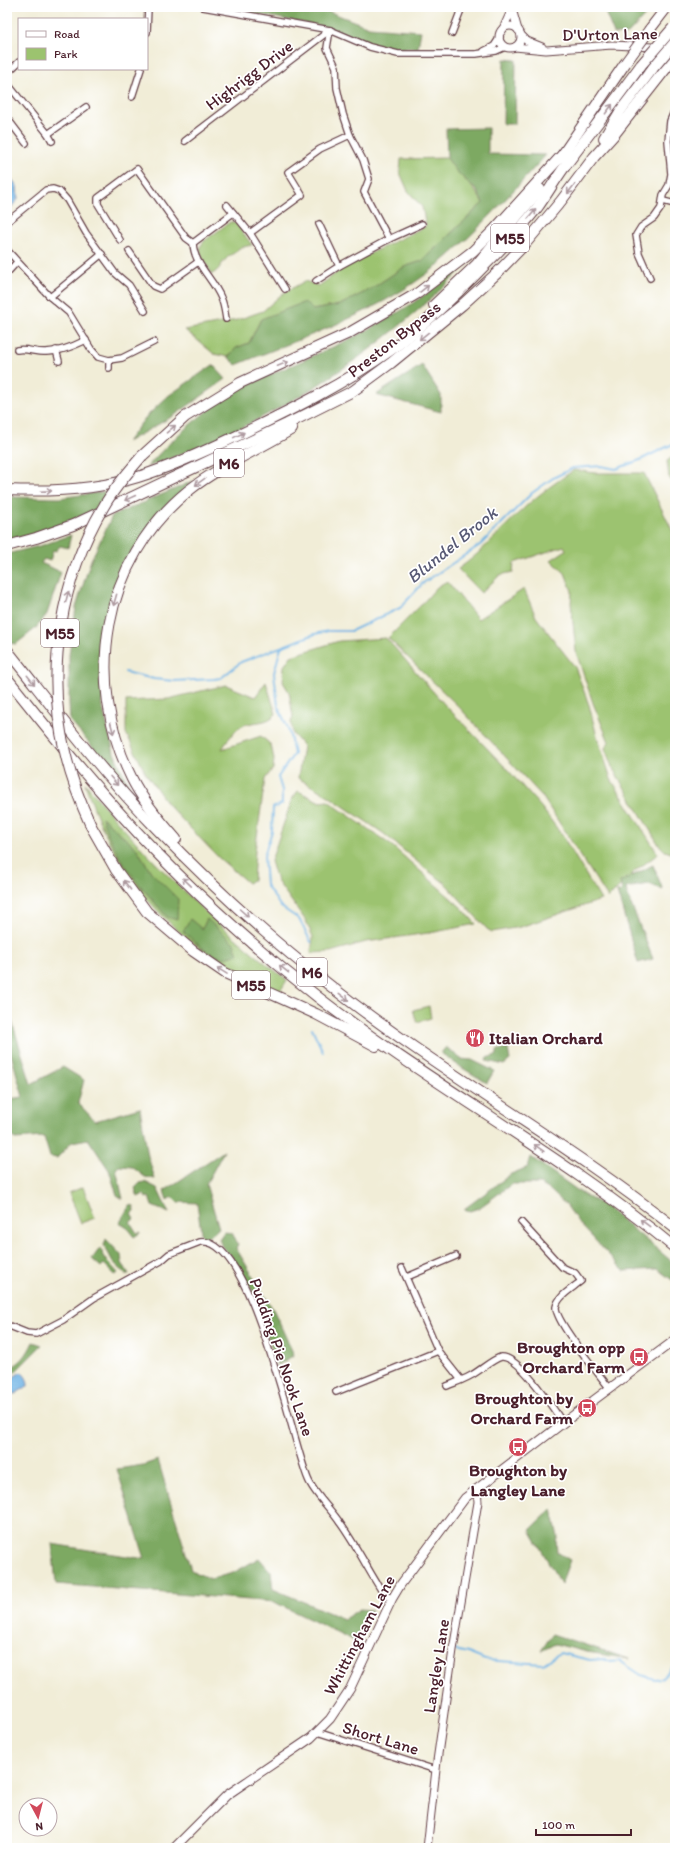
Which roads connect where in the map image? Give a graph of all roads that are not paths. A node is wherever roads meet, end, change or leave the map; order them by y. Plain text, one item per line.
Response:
1 (148, 7) edge
2 (204, 7) edge
3 (462, 7) edge
4 (667, 7) edge
5 (512, 8) edge
6 (148, 18) edge
7 (674, 27) edge
8 (330, 30) junction
9 (519, 32) junction
10 (452, 33) dead end
11 (501, 34) junction
12 (675, 42) edge
13 (505, 47) junction
14 (515, 47) junction
15 (675, 48) edge
16 (546, 50) junction
17 (476, 54) junction
18 (675, 57) edge
19 (18, 63) edge
20 (141, 70) edge
21 (7, 73) edge
22 (7, 83) edge
23 (132, 97) dead end
24 (86, 107) dead end
25 (675, 109) edge
26 (7, 118) edge
27 (48, 134) junction
28 (350, 135) junction
29 (185, 141) dead end
30 (52, 142) dead end
31 (26, 143) dead end
32 (564, 153) junction
33 (594, 158) junction
34 (663, 201) junction
35 (227, 204) dead end
36 (675, 204) edge
37 (233, 213) junction
38 (7, 222) edge
39 (319, 224) dead end
40 (422, 224) dead end
41 (250, 233) junction
42 (389, 239) junction
43 (120, 240) dead end
44 (194, 243) junction
45 (7, 250) edge
46 (129, 251) dead end
47 (102, 254) junction
48 (17, 262) junction
49 (198, 262) junction
50 (339, 266) junction
51 (7, 272) edge
52 (650, 278) dead end
53 (316, 281) dead end
54 (286, 289) dead end
55 (50, 297) junction
56 (146, 311) dead end
57 (226, 319) dead end
58 (86, 340) junction
59 (154, 342) dead end
60 (17, 350) dead end
61 (56, 350) junction
62 (109, 360) junction
63 (59, 361) dead end
64 (109, 368) dead end
65 (348, 380) junction
66 (353, 391) junction
67 (7, 490) edge
68 (7, 546) edge
69 (7, 650) edge
70 (7, 678) edge
71 (224, 895) junction
72 (455, 1093) junction
73 (521, 1222) dead end
74 (675, 1228) edge
75 (675, 1248) edge
76 (456, 1256) dead end
77 (402, 1268) dead end
78 (407, 1277) junction
79 (7, 1325) edge
80 (675, 1340) edge
81 (438, 1351) junction
82 (461, 1380) junction
83 (447, 1386) dead end
84 (610, 1389) junction
85 (336, 1392) dead end
86 (563, 1423) junction
87 (477, 1489) junction
88 (392, 1599) junction
89 (317, 1732) junction
90 (436, 1770) junction
91 (174, 1848) edge
92 (427, 1848) edge

1 - 6 street
2 - 8 street
3 - 10 street
4 - 32 highway, M55, bridge
5 - 9 street
5 - 11 street
65 -> 7 highway, M55, bridge
8 - 17 street
8 - 28 street
8 - 29 street, Highrigg Drive
9 - 11 street
9 - 14 street
9 - 16 street, D'Urton Lane
11 - 13 street
11 - 17 street
12 - 33 highway, M55, bridge
13 - 14 street
13 - 17 street
14 - 16 street, D'Urton Lane
15 - 16 street, D'Urton Lane
18 - 33 highway, M55
19 - 21 street
20 - 23 street
22 - 27 street
24 - 27 street
25 - 34 street
26 - 31 street
27 - 30 street
28 - 41 street
28 - 42 street
32 - 65 highway, M55
72 -> 32 highway, M55, bridge
33 -> 66 highway, Preston Bypass / M55
34 - 36 street
34 - 52 street
35 - 37 street
37 - 41 street
37 - 44 street
38 - 47 street
39 - 50 street
40 - 42 street
41 - 54 street
42 - 50 street
43 - 44 street
44 - 49 street
45 - 48 street
46 - 49 street
47 - 55 street
47 - 56 street
48 - 51 street
48 - 55 street
49 - 57 street
50 - 53 street
55 - 58 street
58 - 61 street
58 - 62 street
59 - 62 street
60 - 61 street
61 - 63 street
62 - 64 street
67 -> 65 highway, Preston Bypass / M55
66 -> 68 highway, Preston Bypass / M55
66 -> 71 highway, M6
69 -> 71 highway, M6
72 -> 70 highway, M6
71 -> 74 highway, M6
75 -> 72 highway, M6
73 - 84 street
76 - 78 street
77 - 78 street
78 - 81 street
79 - 88 street, Pudding Pie Nook Lane
80 - 84 main road, Whittingham Lane
81 - 82 street
81 - 85 street
82 - 83 street
82 - 86 street
84 - 86 main road, Whittingham Lane
86 - 87 main road, Whittingham Lane
87 - 88 main road, Whittingham Lane
87 - 90 street, Langley Lane
88 - 89 main road, Whittingham Lane
89 - 90 street, Short Lane
89 - 91 main road, Whittingham Lane
90 - 92 street, Langley Lane

